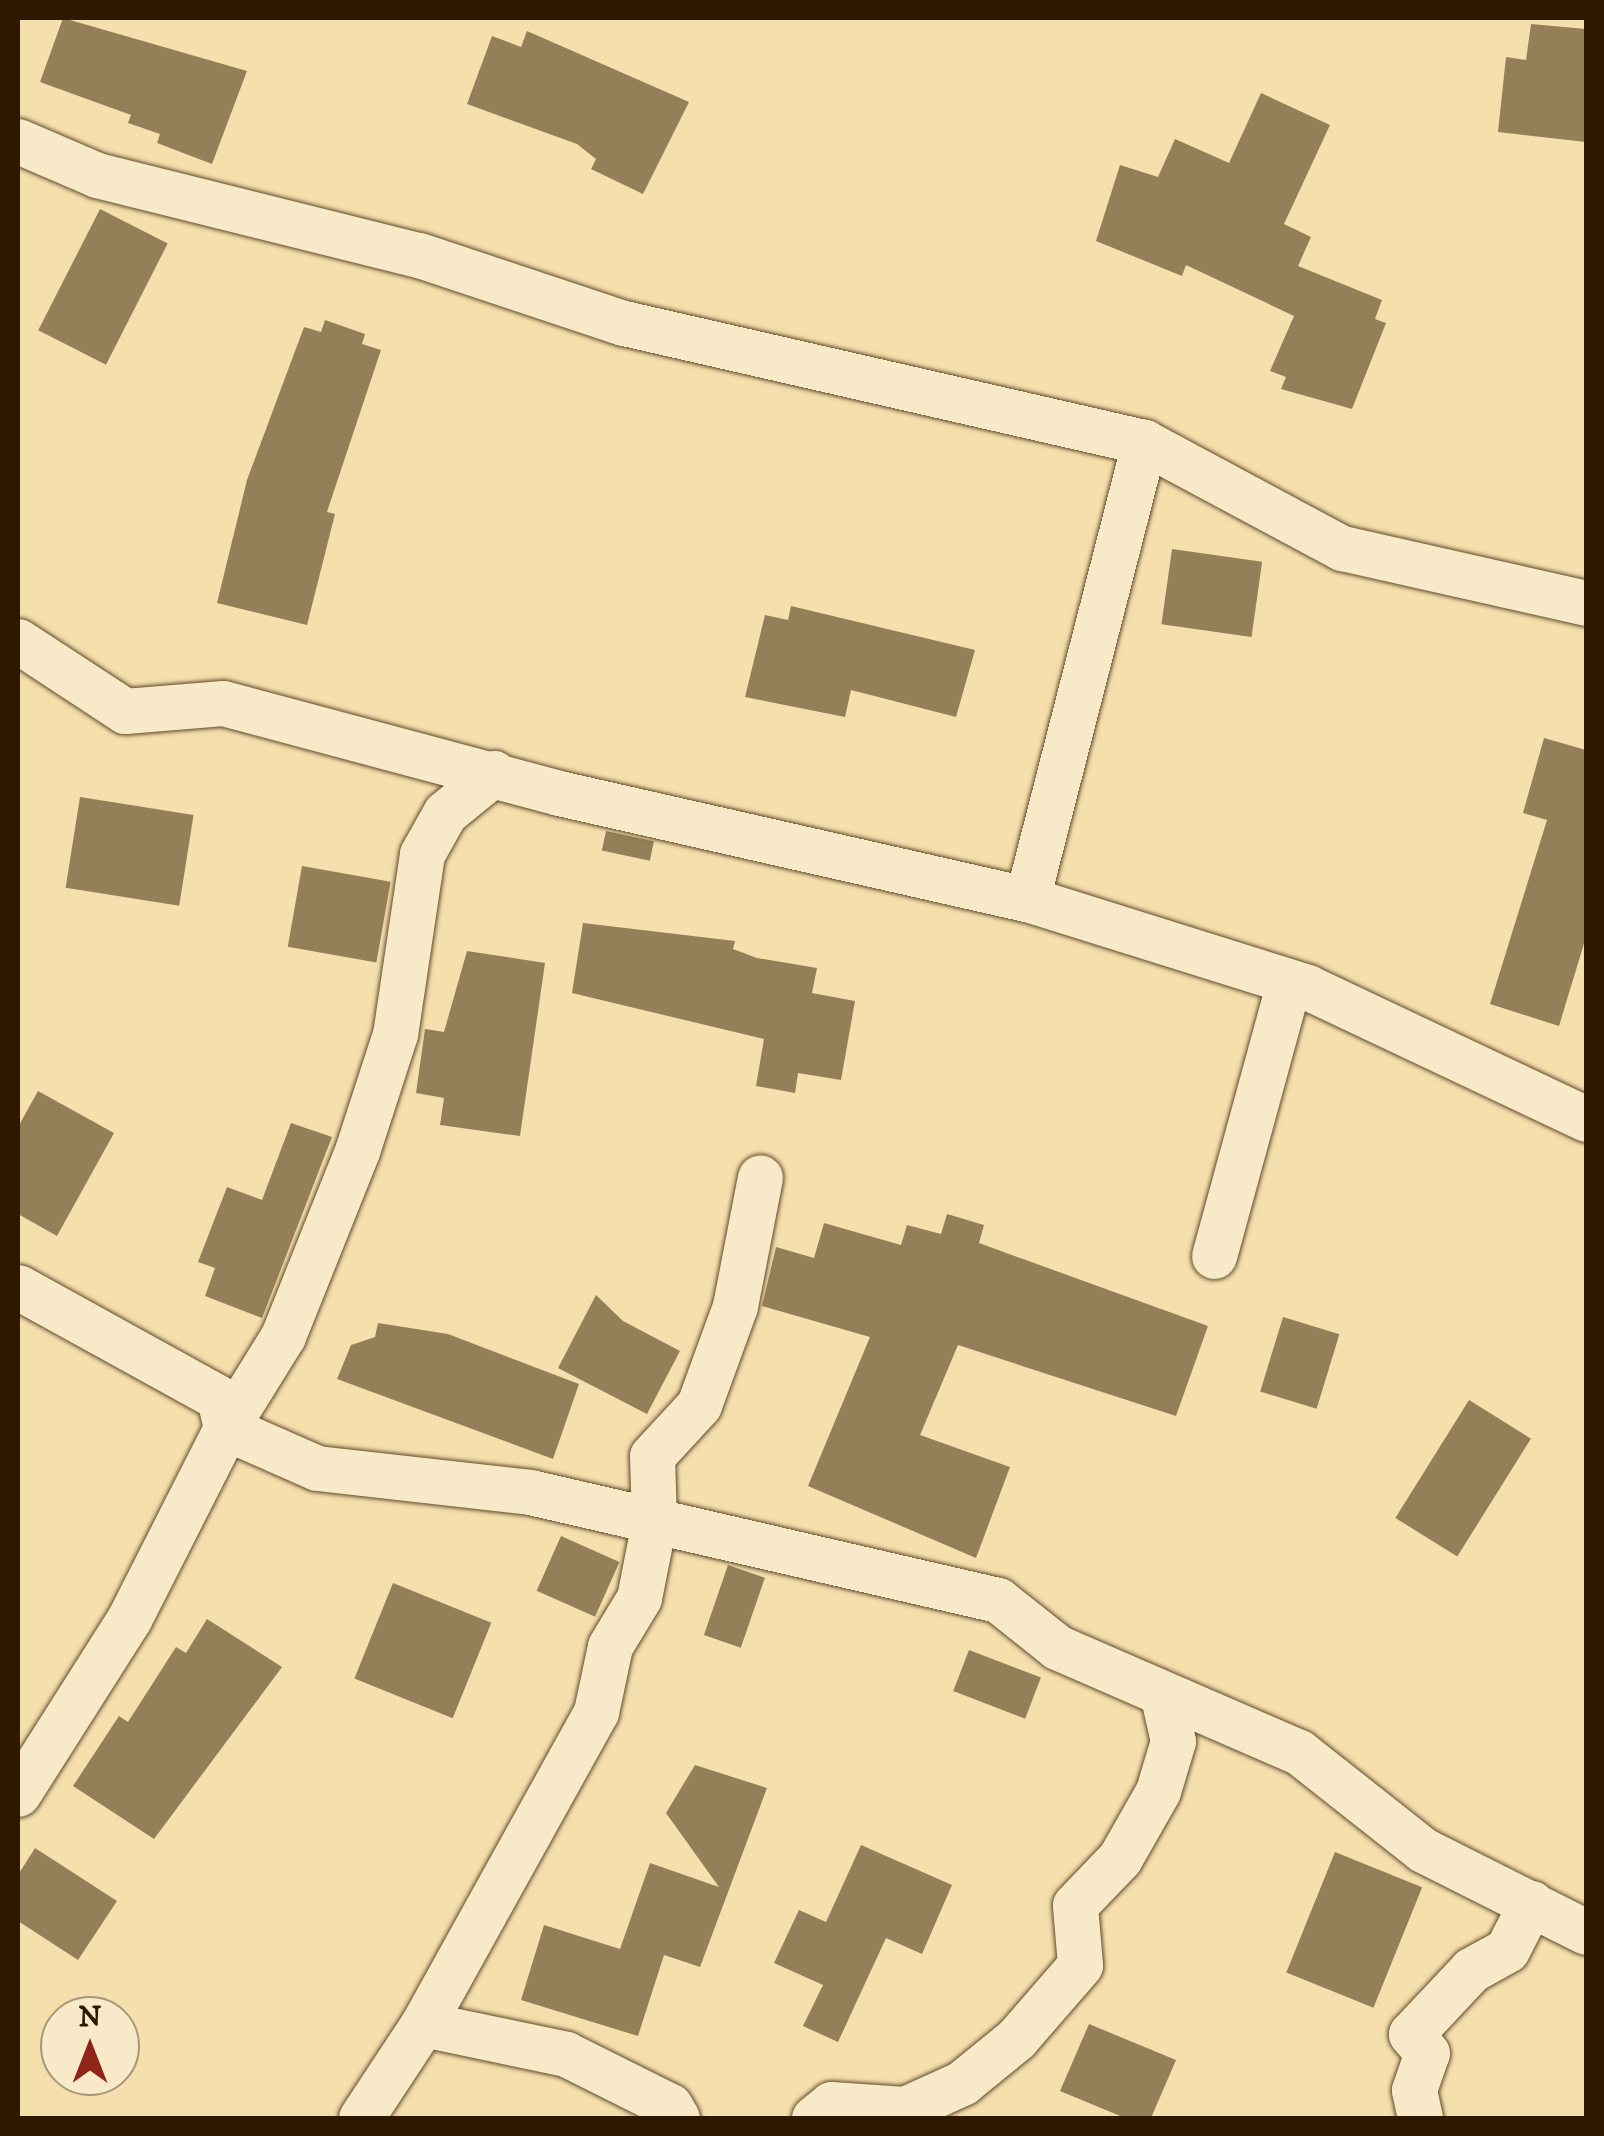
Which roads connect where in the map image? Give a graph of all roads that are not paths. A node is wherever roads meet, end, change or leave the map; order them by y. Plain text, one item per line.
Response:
1 (18, 140) edge
2 (1144, 442) junction
3 (1586, 603) edge
4 (18, 641) edge
5 (494, 773) junction
6 (1028, 899) junction
7 (1289, 982) junction
8 (1586, 1119) edge
9 (760, 1177) dead end
10 (1214, 1256) dead end
11 (18, 1287) edge
12 (226, 1428) junction
13 (654, 1522) junction
14 (1164, 1696) junction
15 (18, 1794) edge
16 (1532, 1903) junction
17 (1586, 1932) edge
18 (423, 2024) junction
19 (361, 2118) edge
20 (677, 2118) edge
21 (814, 2118) edge
22 (1420, 2118) edge

1 - 2 street
2 - 3 street
2 - 6 street
4 - 5 street
5 - 6 street
5 - 12 street
6 - 7 street
7 - 8 street
7 - 10 street
9 - 13 street
11 - 12 street
12 - 13 street
12 - 15 street
13 - 14 street
13 - 18 street
14 - 16 street
14 - 21 street
16 - 17 street
16 - 22 street
18 - 19 street
18 - 20 street

